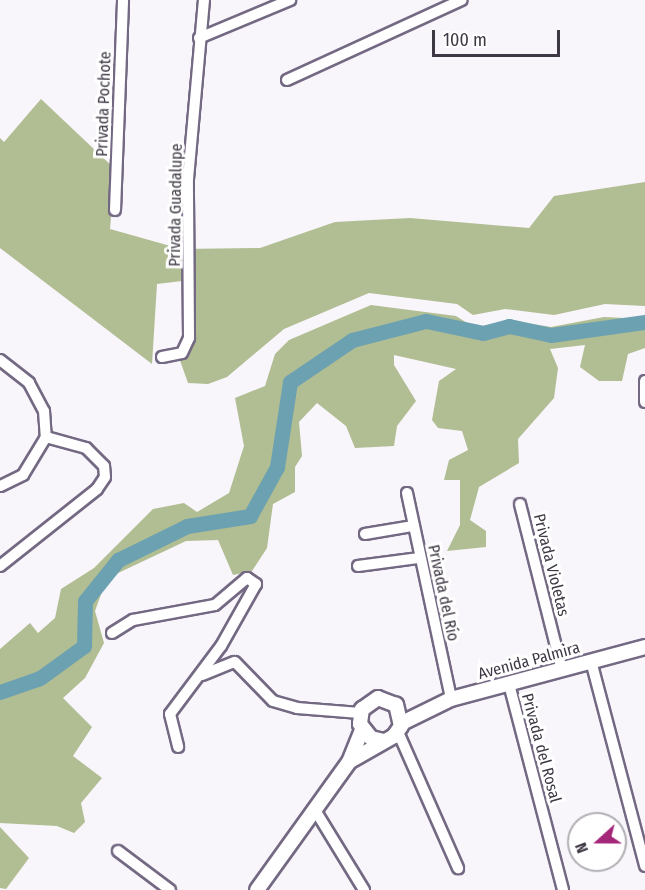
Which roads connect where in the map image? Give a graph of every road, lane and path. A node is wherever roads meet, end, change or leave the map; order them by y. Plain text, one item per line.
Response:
1 (123, 0) edge
2 (204, 0) edge
3 (290, 0) edge
4 (462, 0) edge
5 (199, 38) junction
6 (287, 80) dead end
7 (115, 210) dead end
8 (162, 357) dead end
9 (0, 361) edge
10 (645, 381) edge
11 (645, 402) edge
12 (46, 437) junction
13 (0, 486) edge
14 (407, 493) dead end
15 (520, 504) dead end
16 (413, 526) junction
17 (365, 534) dead end
18 (419, 558) junction
19 (0, 566) edge
20 (358, 566) dead end
21 (112, 633) dead end
22 (645, 647) edge
23 (591, 661) junction
24 (562, 670) junction
25 (201, 675) junction
26 (509, 684) junction
27 (451, 699) junction
28 (396, 705) junction
29 (422, 708) junction
30 (360, 713) junction
31 (400, 727) junction
32 (362, 729) junction
33 (383, 741) junction
34 (178, 747) dead end
35 (349, 762) junction
36 (315, 810) junction
37 (118, 850) dead end
38 (645, 866) edge
39 (458, 868) dead end
40 (170, 890) edge
41 (258, 890) edge
42 (364, 890) edge
43 (563, 890) edge

1 - 7 street, Privada Pochote
2 - 5 street, Privada Guadalupe
3 - 5 street
4 - 6 street
5 - 8 street, Privada Guadalupe
9 - 12 street
10 - 11 street
12 - 13 street
12 - 19 street
14 - 16 street, Privada del Río
15 - 24 street, Privada Violetas
16 - 17 street
16 - 18 street, Privada del Río
18 - 20 street
18 - 27 street, Privada del Río
21 - 25 street
22 - 23 main road, Avenida Palmira
23 - 24 main road, Avenida Palmira
23 - 38 street
24 - 26 main road, Avenida Palmira
25 - 30 street
25 - 34 street
26 - 27 main road, Avenida Palmira
26 - 43 street, Privada del Rosal
27 - 29 main road, Avenida Palmira
28 - 29 main road, Avenida Palmira
28 - 30 main road
28 - 31 main road
29 - 31 main road, Avenida Palmira
30 - 32 main road
31 - 33 main road
31 - 39 street
32 - 33 main road
32 - 35 main road
33 - 35 main road
35 - 36 main road
36 - 41 main road
36 - 42 street
37 - 40 street

